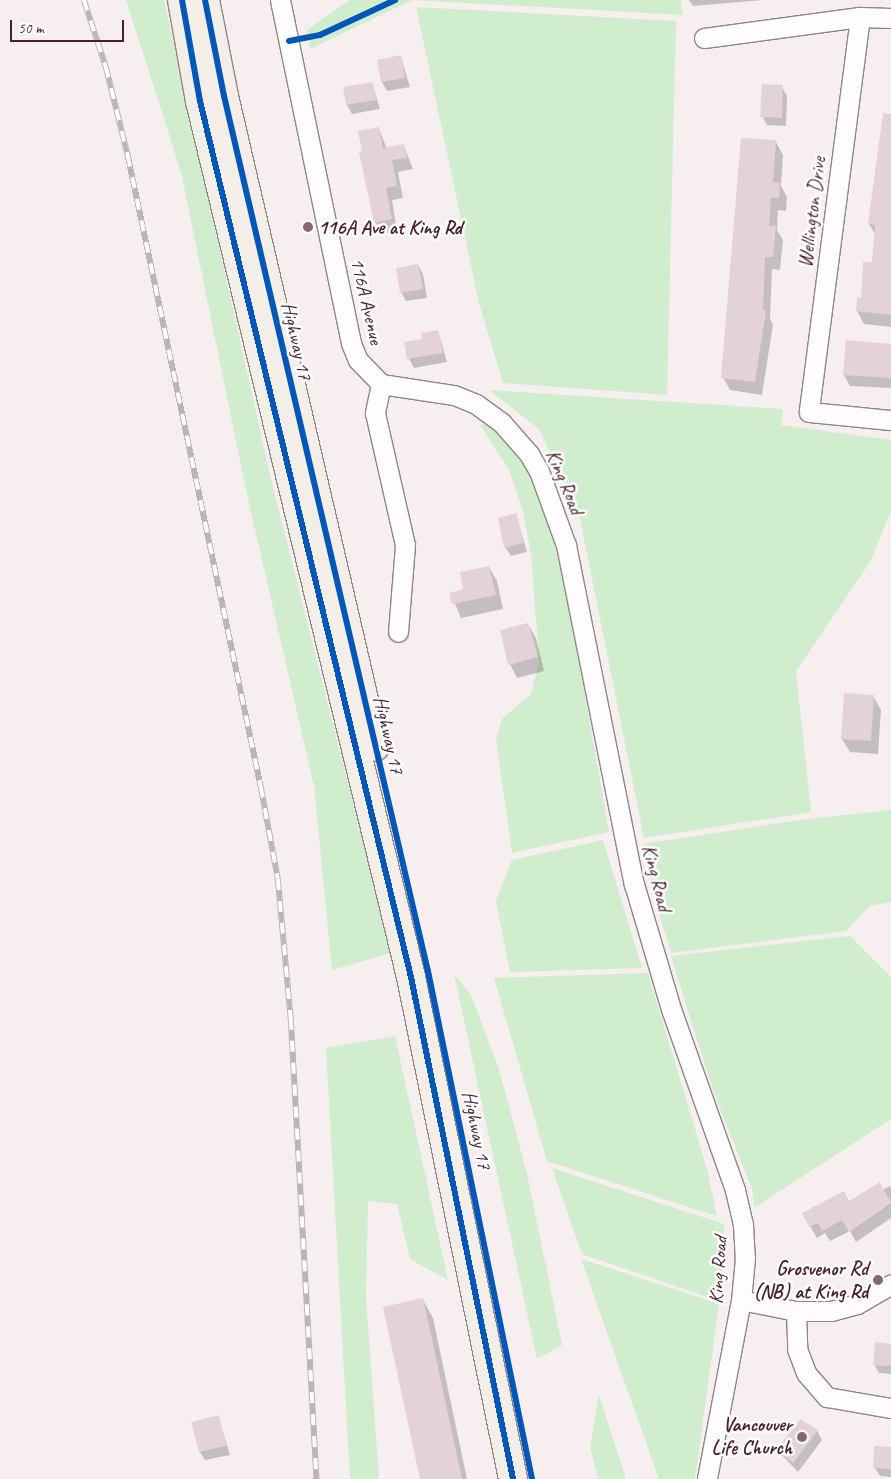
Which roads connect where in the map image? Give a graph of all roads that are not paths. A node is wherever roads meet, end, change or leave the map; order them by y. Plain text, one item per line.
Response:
1 (182, 0) edge
2 (205, 0) edge
3 (280, 0) edge
4 (860, 17) junction
5 (891, 18) edge
6 (704, 38) dead end
7 (381, 384) junction
8 (891, 420) edge
9 (398, 632) dead end
10 (891, 1284) edge
11 (741, 1300) junction
12 (796, 1311) junction
13 (891, 1408) edge
14 (513, 1479) edge
15 (532, 1479) edge
16 (707, 1479) edge

1 - 14 highway, Highway 17
2 - 15 highway, Highway 17
3 - 7 street, 116A Avenue
4 - 5 street
4 - 6 street
4 - 8 street, Wellington Drive
7 - 9 street
7 - 11 street, King Road
10 - 12 street
11 - 12 street
11 - 16 street, King Road
12 - 13 street

